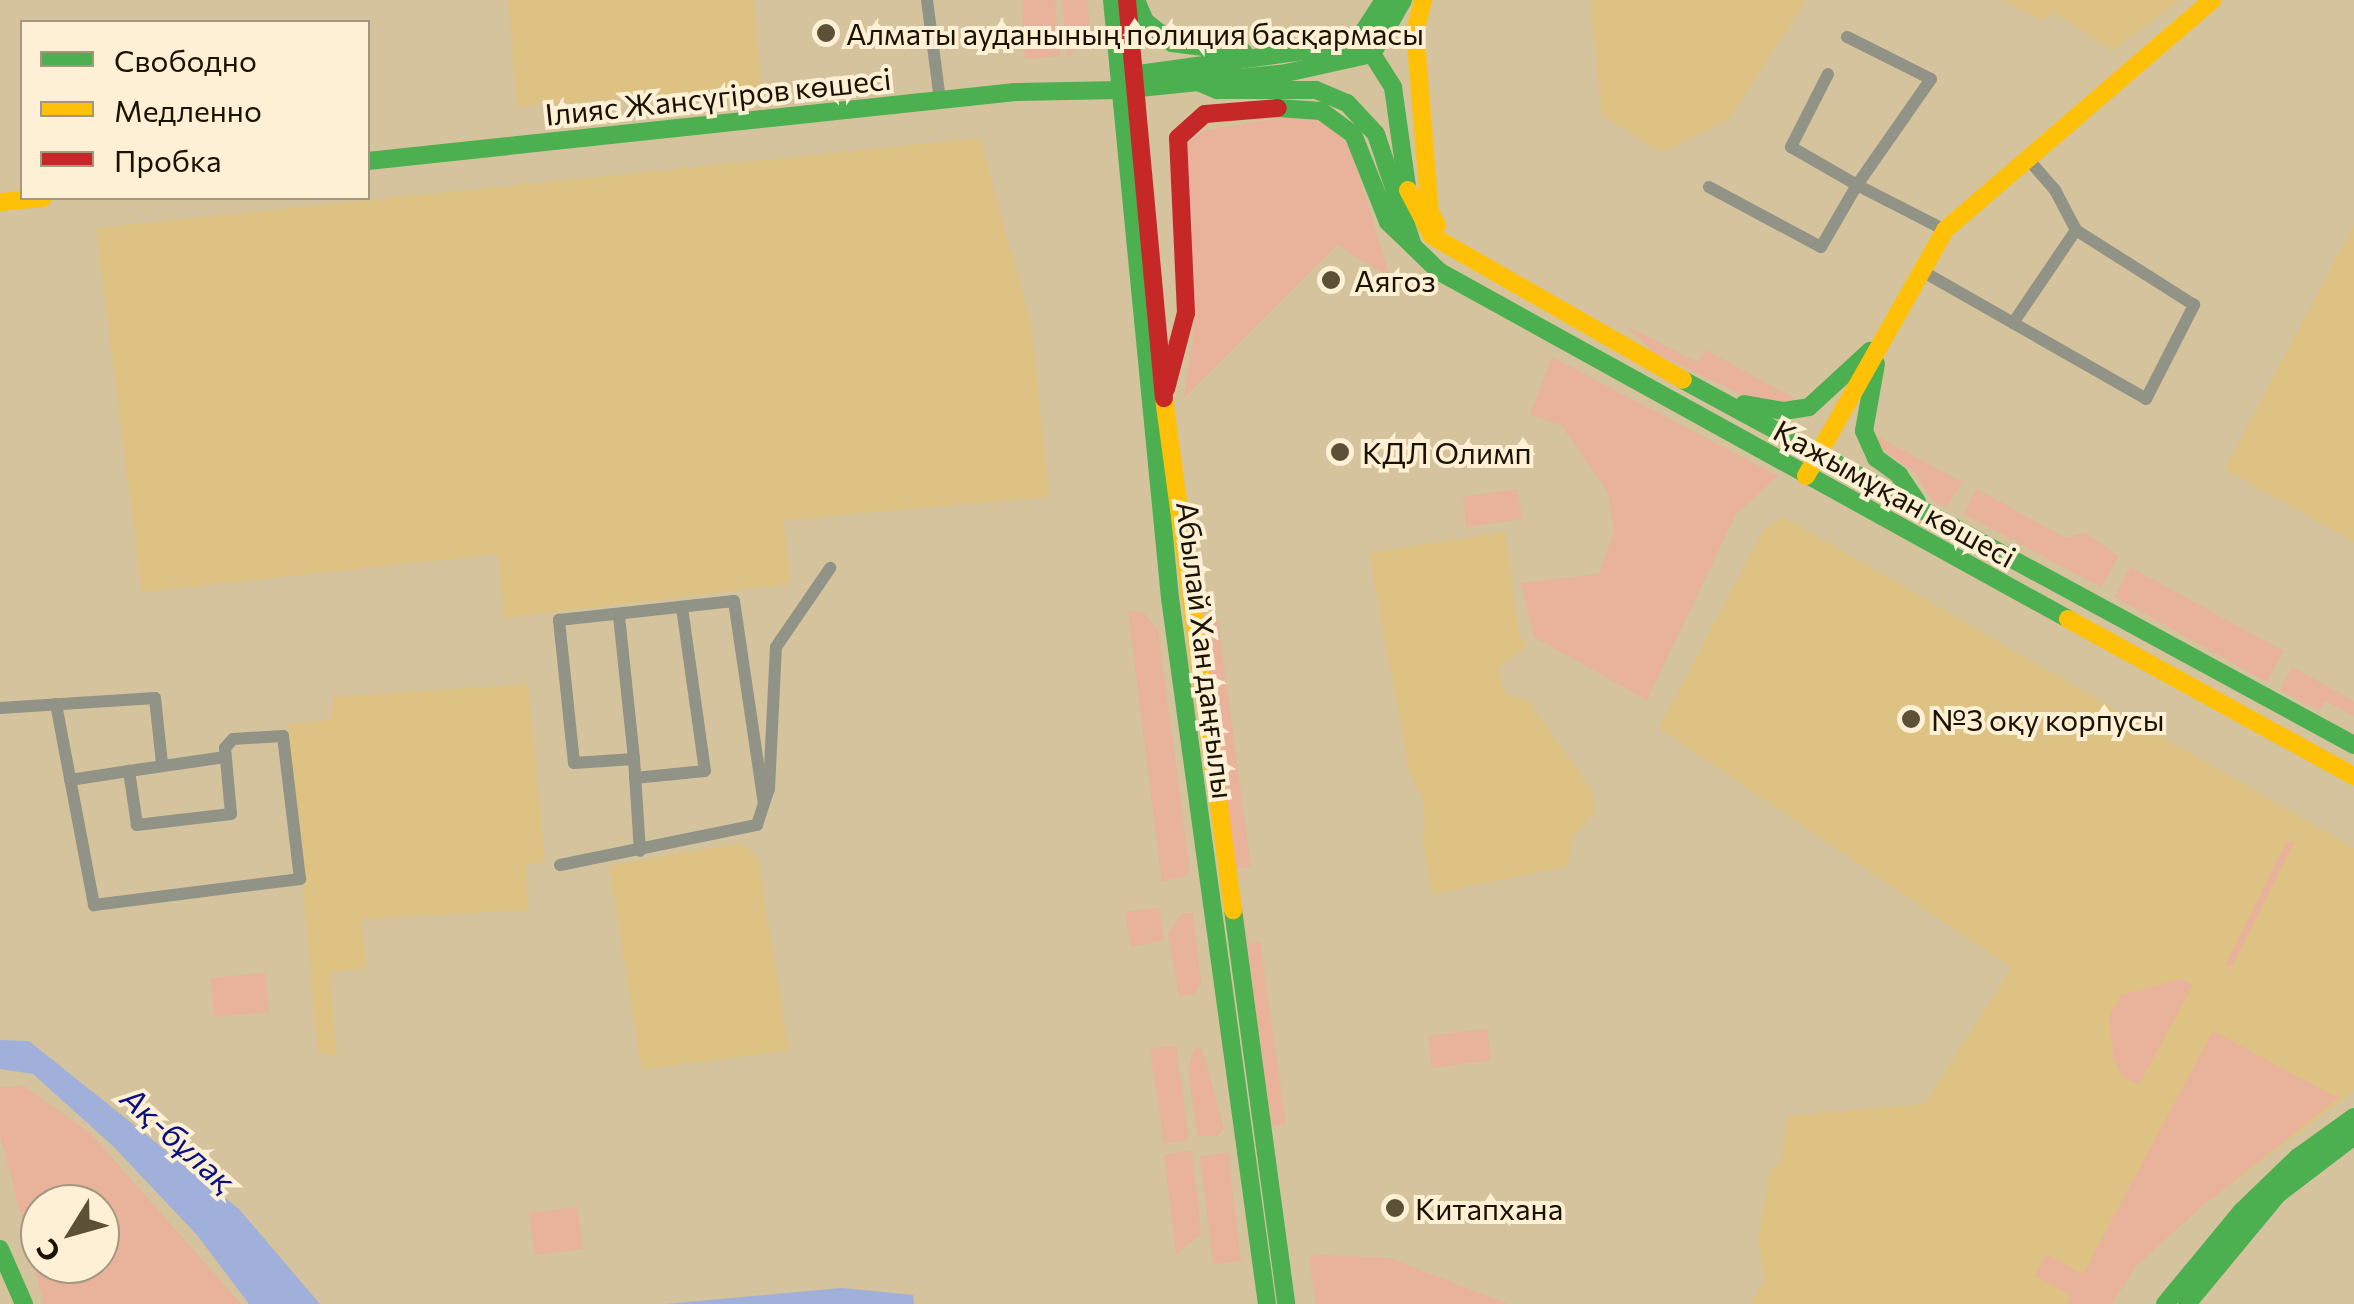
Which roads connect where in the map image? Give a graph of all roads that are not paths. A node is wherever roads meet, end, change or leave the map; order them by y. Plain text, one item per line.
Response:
1 (927, 0) edge
2 (1112, 0) edge
3 (1127, 0) edge
4 (1136, 0) edge
5 (1384, 0) edge
6 (1402, 0) edge
7 (1424, 0) edge
8 (2212, 0) edge
9 (1360, 37) junction
10 (1847, 37) dead end
11 (1372, 54) junction
12 (1273, 56) junction
13 (1828, 74) dead end
14 (1195, 81) junction
15 (1129, 82) junction
16 (940, 100) junction
17 (2027, 158) junction
18 (370, 161) edge
19 (1858, 185) junction
20 (1708, 186) dead end
21 (1408, 190) junction
22 (1945, 230) junction
23 (2076, 230) junction
24 (1414, 251) junction
25 (1452, 252) junction
26 (1922, 271) junction
27 (2014, 323) junction
28 (1882, 343) junction
29 (1164, 394) junction
30 (1726, 400) junction
31 (1820, 452) junction
32 (1806, 476) junction
33 (1920, 507) junction
34 (830, 568) dead end
35 (682, 608) junction
36 (619, 616) junction
37 (56, 704) junction
38 (0, 708) edge
39 (2354, 745) edge
40 (225, 757) junction
41 (634, 759) junction
42 (162, 764) junction
43 (129, 771) junction
44 (2354, 776) edge
45 (635, 778) junction
46 (70, 780) junction
47 (764, 803) junction
48 (640, 851) junction
49 (560, 866) dead end
50 (2354, 1117) edge
51 (2354, 1136) edge
52 (0, 1253) edge
53 (9, 1304) edge
54 (24, 1304) edge
55 (1267, 1304) edge
56 (1286, 1304) edge
57 (2166, 1304) edge
58 (2187, 1304) edge

1 - 16 street
2 - 15 main road, Абылай Хан даңғылы
3 - 15 main road, Абылай Хан даңғылы
4 - 12 main road
5 - 9 main road
6 - 11 main road
7 - 25 main road
8 - 17 main road
9 - 11 main road
9 - 12 main road
10 - 19 street
11 - 14 main road
11 - 21 main road
12 - 15 main road
13 - 19 street
14 - 15 main road
14 - 24 main road
15 - 16 main road, Ілияс Жансүгіров көшесі
15 - 29 main road, Абылай Хан даңғылы
15 - 55 main road, Абылай Хан даңғылы
16 - 18 main road, Ілияс Жансүгіров көшесі
17 - 22 main road
17 - 23 street
19 - 20 street
19 - 22 street
21 - 24 main road
21 - 25 main road
22 - 26 main road
23 - 27 street
23 - 27 street
24 - 29 main road, Қажымұқан көшесі
24 - 32 main road, Қажымұқан көшесі
25 - 30 main road, Қажымұқан көшесі
26 - 27 street
26 - 28 main road
28 - 30 main road
28 - 31 main road
28 - 33 main road
29 - 56 main road, Абылай Хан даңғылы
30 - 31 main road, Қажымұқан көшесі
31 - 32 main road
31 - 33 main road, Қажымұқан көшесі
32 - 44 main road, Қажымұқан көшесі
33 - 39 main road, Қажымұқан көшесі
34 - 47 street
35 - 36 street
35 - 45 street
35 - 47 street
36 - 41 street
36 - 41 street
37 - 38 street
37 - 42 street
37 - 46 street
40 - 42 street
40 - 43 street
40 - 46 street
41 - 45 street
42 - 43 street
43 - 46 street
45 - 48 street
47 - 48 street
48 - 49 street
50 - 57 main road
51 - 58 main road
52 - 53 main road
52 - 54 main road

